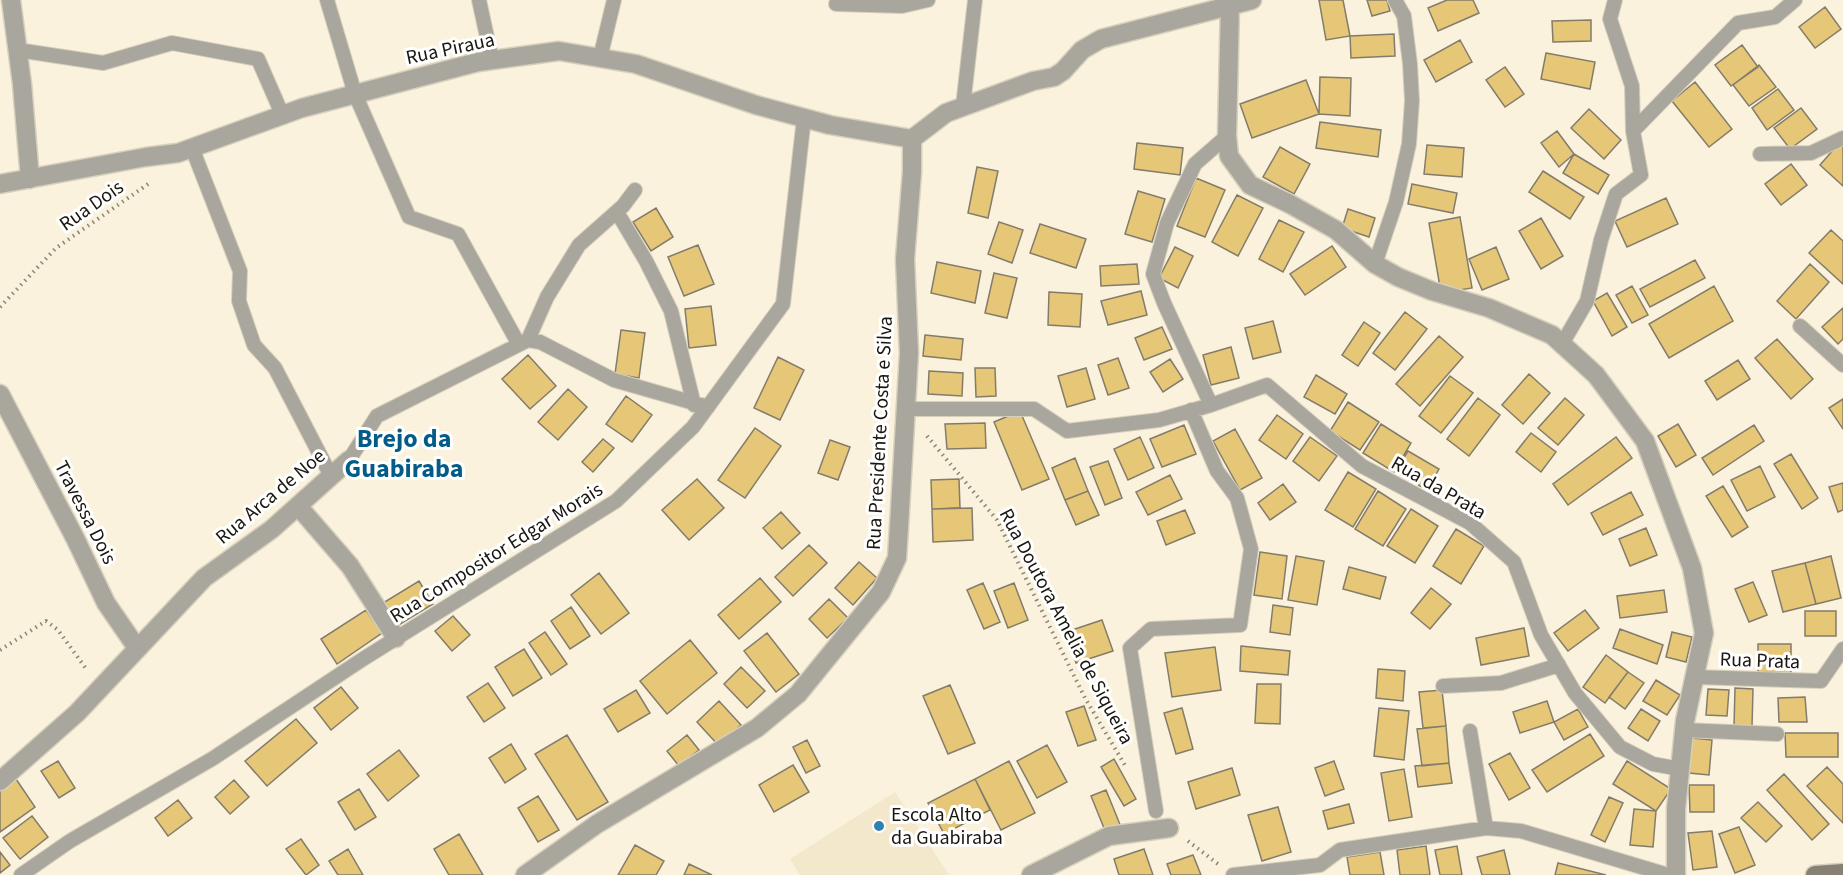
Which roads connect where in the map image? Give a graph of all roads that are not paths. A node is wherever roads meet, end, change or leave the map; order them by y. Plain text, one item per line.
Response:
1 (11, 0) edge
2 (327, 0) edge
3 (479, 0) edge
4 (614, 0) edge
5 (928, 0) edge
6 (975, 0) edge
7 (1252, 0) edge
8 (1395, 0) edge
9 (1615, 0) edge
10 (1795, 0) edge
11 (836, 4) dead end
12 (1230, 5) junction
13 (1192, 7) edge
14 (18, 50) junction
15 (600, 58) junction
16 (492, 60) junction
17 (355, 94) junction
18 (963, 106) junction
19 (282, 114) junction
20 (804, 118) junction
21 (1633, 131) junction
22 (1227, 136) junction
23 (1843, 138) edge
24 (912, 139) junction
25 (194, 153) dead end
26 (1760, 154) dead end
27 (30, 179) junction
28 (0, 184) edge
29 (635, 190) dead end
30 (617, 212) junction
31 (1375, 264) junction
32 (1800, 326) dead end
33 (523, 342) junction
34 (1562, 344) junction
35 (1843, 365) edge
36 (0, 394) edge
37 (1211, 405) junction
38 (701, 406) junction
39 (905, 409) junction
40 (1191, 410) junction
41 (349, 460) joint
42 (331, 476) junction
43 (298, 506) junction
44 (396, 638) junction
45 (137, 648) junction
46 (1843, 649) edge
47 (1559, 665) junction
48 (1694, 677) junction
49 (1443, 686) dead end
50 (1684, 730) junction
51 (1470, 731) dead end
52 (1777, 734) dead end
53 (1680, 769) junction
54 (0, 781) edge
55 (1156, 811) dead end
56 (1169, 828) road end
57 (1486, 828) junction
58 (21, 875) edge
59 (525, 875) edge
60 (1031, 875) edge
61 (1233, 875) edge
62 (1668, 875) edge
63 (1676, 875) edge

1 - 14 street
2 - 17 lane
3 - 16 lane
4 - 15 lane
5 - 11 lane
6 - 18 lane
7 - 12 street
8 - 31 lane
9 - 21 lane
10 - 21 lane
12 - 13 street
12 - 22 street
13 - 18 street
14 - 19 lane
14 - 27 street
15 - 16 street, Rua Piraua
15 - 20 street, Rua Piraua
16 - 17 street, Rua Piraua
17 - 19 street, Rua Piraua
17 - 33 lane
18 - 24 street
19 - 27 street, Rua Piraua
20 - 24 street, Rua Piraua
20 - 38 lane, Rua Compositor Edgar Morais
21 - 34 lane
22 - 31 street
22 - 37 lane
23 - 26 lane
24 - 39 street, Rua Presidente Costa e Silva
25 - 42 lane
27 - 28 street, Rua Piraua
29 - 30 lane
30 - 33 lane
30 - 38 lane
31 - 34 street
32 - 35 lane
33 - 38 lane
33 - 41 lane, Rua Arca de Noe
34 - 48 street
36 - 45 street, Travessa Dois
37 - 40 lane
37 - 47 lane, Rua da Prata
38 - 44 lane, Rua Compositor Edgar Morais
39 - 40 lane
39 - 59 street, Rua Presidente Costa e Silva
40 - 55 lane
41 - 42 street, Rua Arca de Noe
42 - 43 street, Rua Arca de Noe
43 - 44 street
43 - 45 street, Rua Arca de Noe
44 - 58 lane, Rua Compositor Edgar Morais
45 - 54 street, Rua Arca de Noe
46 - 48 lane, Rua Prata
47 - 49 lane
47 - 53 lane, Rua da Prata
48 - 50 street
50 - 52 lane
50 - 53 street
51 - 57 lane
53 - 63 street
56 - 60 street
57 - 61 lane
57 - 62 lane

